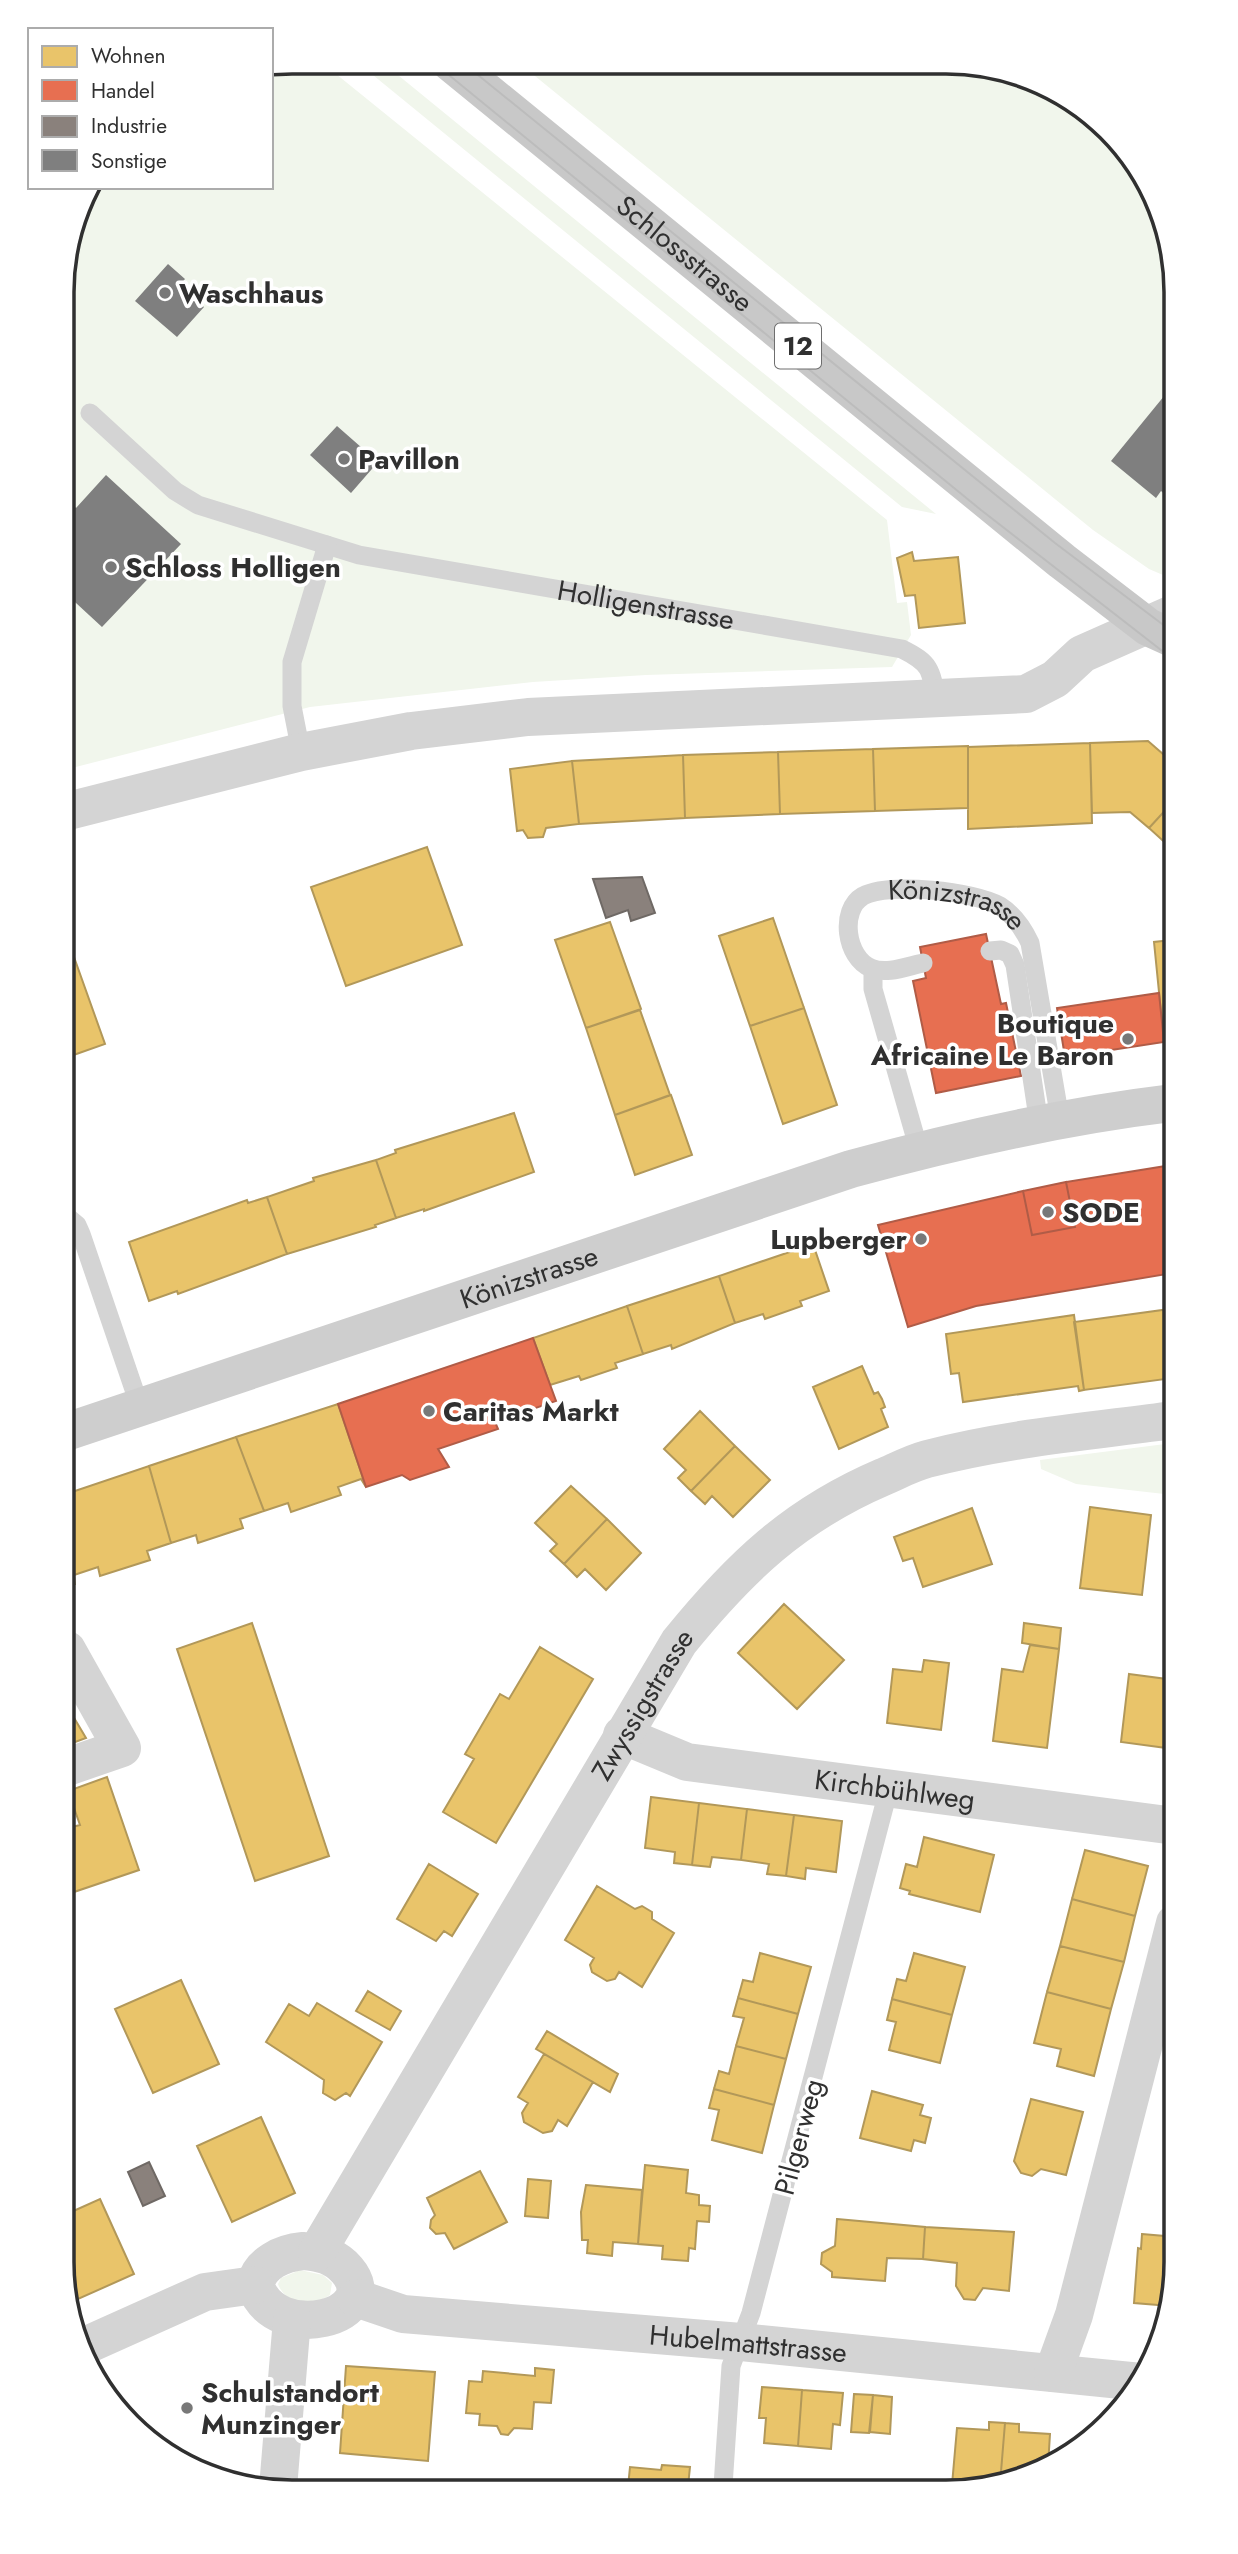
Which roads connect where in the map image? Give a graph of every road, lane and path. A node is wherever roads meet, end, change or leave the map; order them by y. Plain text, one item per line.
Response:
1 (465, 74) edge
2 (90, 413) dead end
3 (327, 545) junction
4 (1164, 630) edge
5 (1164, 631) edge
6 (936, 699) junction
7 (301, 752) junction
8 (74, 809) edge
9 (989, 951) dead end
10 (923, 963) dead end
11 (873, 970) junction
12 (1164, 1104) edge
13 (1049, 1121) junction
14 (919, 1150) junction
15 (74, 1222) edge
16 (140, 1407) junction
17 (1164, 1421) edge
18 (74, 1429) edge
19 (74, 1662) edge
20 (622, 1735) junction
21 (74, 1764) edge
22 (889, 1788) junction
23 (1164, 1825) edge
24 (1164, 1966) edge
25 (317, 2252) junction
26 (256, 2285) junction
27 (355, 2298) junction
28 (292, 2319) junction
29 (740, 2342) junction
30 (89, 2344) edge
31 (1053, 2373) junction
32 (1129, 2381) edge
33 (279, 2480) edge
34 (723, 2480) edge

1 - 4 main road, Schlossstrasse / 12
2 - 3 lane, Holligenstrasse
3 - 6 lane, Holligenstrasse
3 - 7 lane
5 - 6 street
6 - 7 street
7 - 8 street
9 - 13 lane, Könizstrasse
10 - 11 lane, Könizstrasse
11 - 13 lane, Könizstrasse
11 - 14 lane
12 - 13 main road, Könizstrasse
13 - 14 main road, Könizstrasse
14 - 16 main road, Könizstrasse
15 - 16 lane
16 - 18 main road, Könizstrasse
17 - 20 street, Zwyssigstrasse
19 - 21 street
20 - 22 street, Kirchbühlweg
20 - 25 street, Zwyssigstrasse
22 - 23 street, Kirchbühlweg
22 - 29 lane, Pilgerweg
24 - 31 street
25 - 26 street
25 - 27 street
26 - 28 street
26 - 30 street
27 - 28 street
27 - 29 street, Hubelmattstrasse
28 - 33 street
29 - 31 street, Hubelmattstrasse
29 - 34 lane, Pilgerweg
31 - 32 street, Hubelmattstrasse

